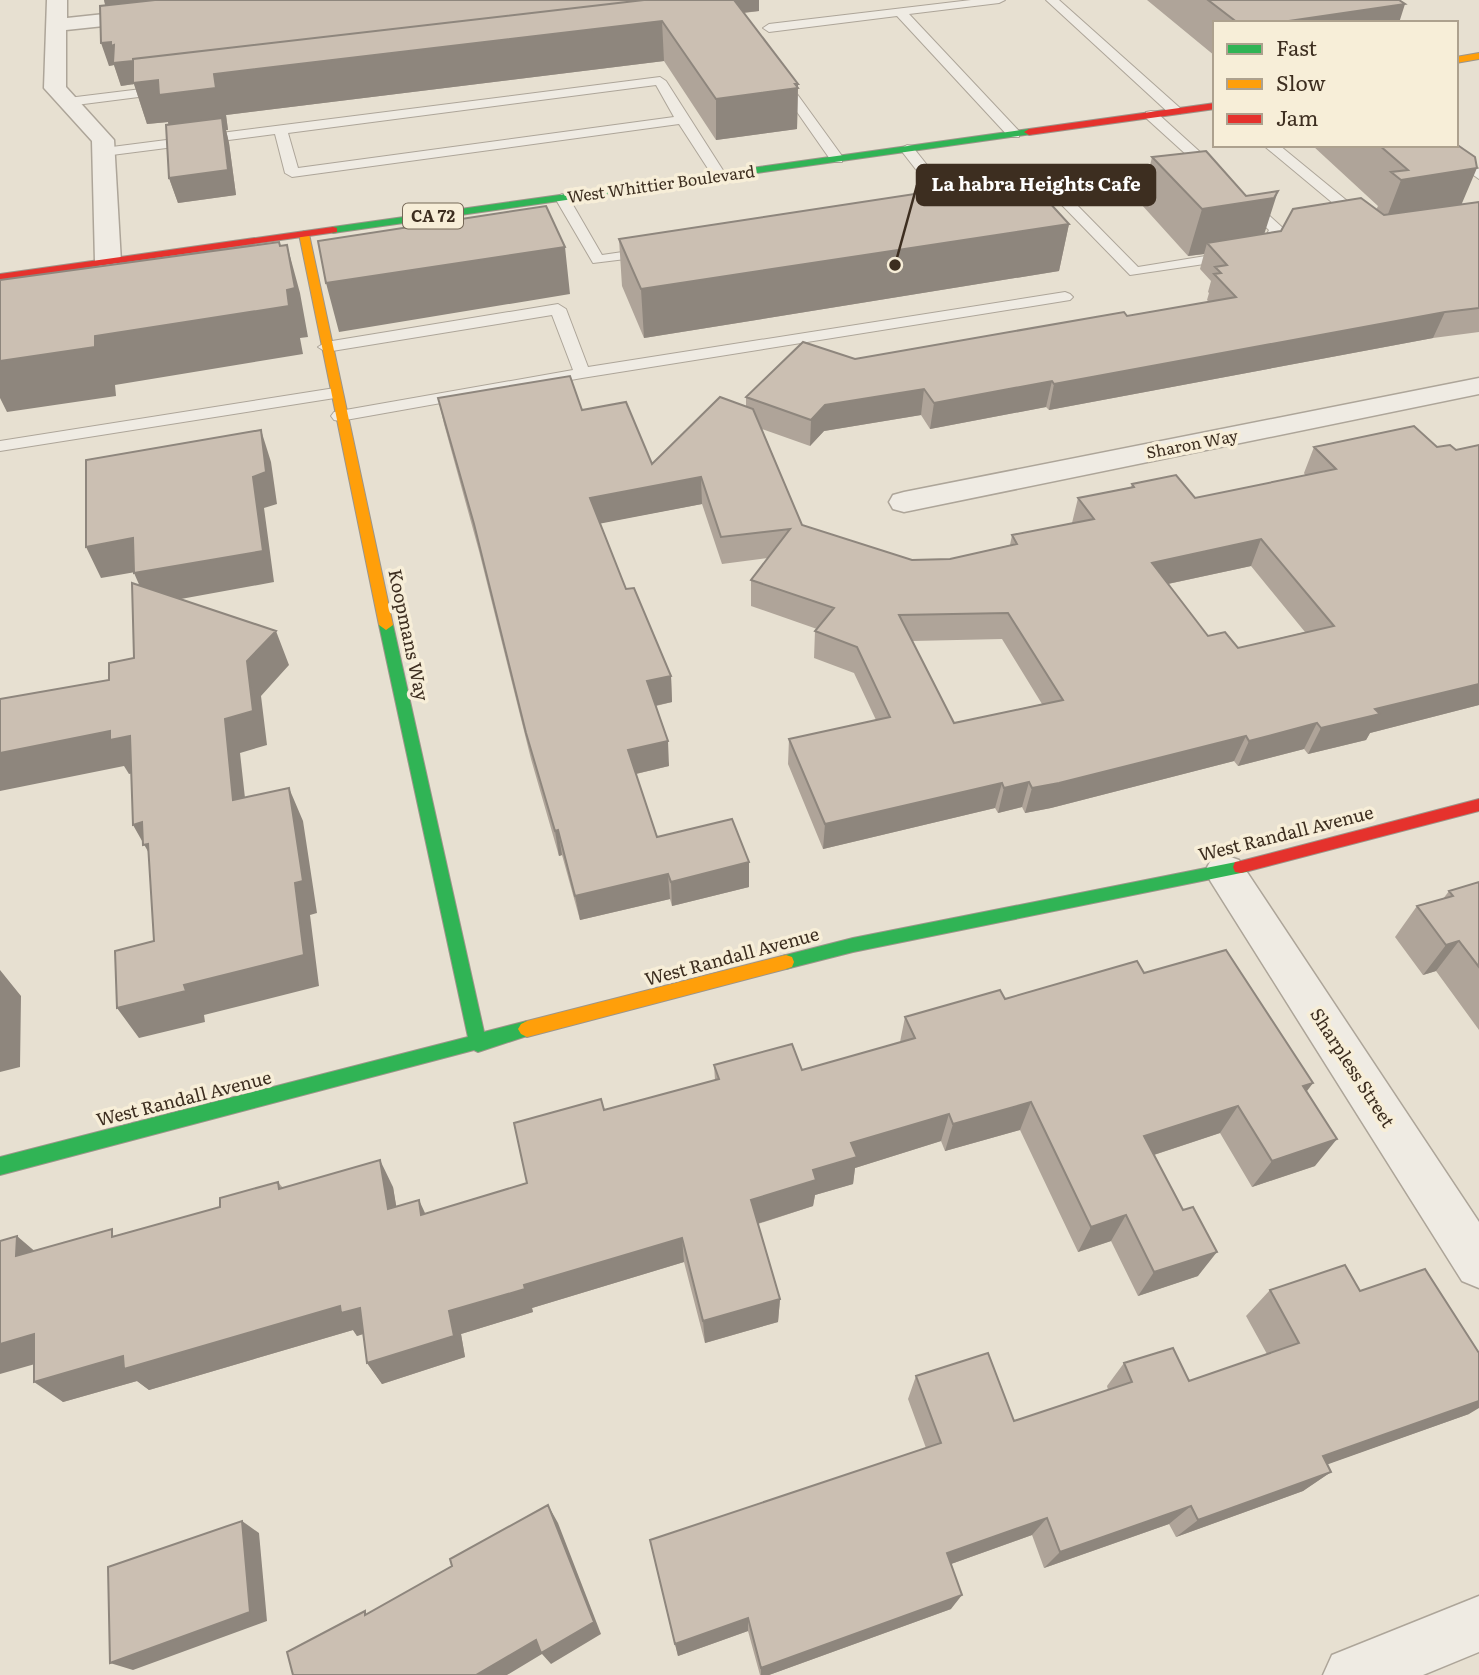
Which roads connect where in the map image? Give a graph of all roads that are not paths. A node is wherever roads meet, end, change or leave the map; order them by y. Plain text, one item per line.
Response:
1 (57, 0) edge
2 (999, 0) edge
3 (1052, 0) edge
4 (901, 12) junction
5 (164, 13) edge
6 (56, 25) junction
7 (769, 28) dead end
8 (1479, 56) edge
9 (1458, 60) edge
10 (769, 64) edge
11 (177, 89) edge
12 (68, 102) junction
13 (1213, 106) edge
14 (1175, 111) junction
15 (1151, 115) junction
16 (682, 120) junction
17 (280, 129) junction
18 (1014, 134) junction
19 (1272, 147) edge
20 (1441, 147) edge
21 (907, 149) junction
22 (104, 152) junction
23 (837, 159) junction
24 (1479, 175) edge
25 (719, 176) junction
26 (1225, 182) junction
27 (562, 198) junction
28 (925, 210) edge
29 (303, 234) junction
30 (1379, 235) edge
31 (666, 250) edge
32 (108, 262) junction
33 (0, 277) edge
34 (1065, 297) dead end
35 (326, 347) junction
36 (582, 373) junction
37 (1479, 386) edge
38 (335, 393) junction
39 (340, 416) junction
40 (0, 446) edge
41 (904, 502) dead end
42 (1479, 805) edge
43 (1225, 871) junction
44 (478, 1044) junction
45 (0, 1166) edge
46 (1479, 1264) edge
47 (1479, 1624) edge
48 (1352, 1675) edge

1 - 6 street
2 - 4 lane
3 - 14 lane
4 - 7 lane
4 - 18 lane
5 - 6 street
6 - 12 street
8 - 9 street
10 - 23 lane
11 - 12 lane
12 - 22 street
13 - 14 street, West Whittier Boulevard / CA 72
14 - 15 street, West Whittier Boulevard / CA 72
15 - 18 street, West Whittier Boulevard / CA 72
15 - 26 lane
16 - 17 lane
16 - 17 lane
16 - 25 lane
17 - 22 lane
18 - 21 street, West Whittier Boulevard / CA 72
19 - 30 lane
20 - 24 lane
21 - 23 street, West Whittier Boulevard / CA 72
21 - 28 lane
22 - 32 street
23 - 25 street, West Whittier Boulevard / CA 72
25 - 27 street, West Whittier Boulevard / CA 72
26 - 26 lane
27 - 29 street, West Whittier Boulevard / CA 72
27 - 31 lane
29 - 32 street, West Whittier Boulevard / CA 72
29 - 35 street, Koopmans Way
32 - 33 street, CA 72
34 - 36 lane
35 - 36 lane
35 - 38 street, Koopmans Way
36 - 39 lane
37 - 41 street, Sharon Way
38 - 39 street, Koopmans Way
38 - 40 lane
39 - 44 street, Koopmans Way
42 - 43 street, West Randall Avenue
43 - 44 street, West Randall Avenue
43 - 46 street, Sharpless Street
44 - 45 street, West Randall Avenue
47 - 48 street

